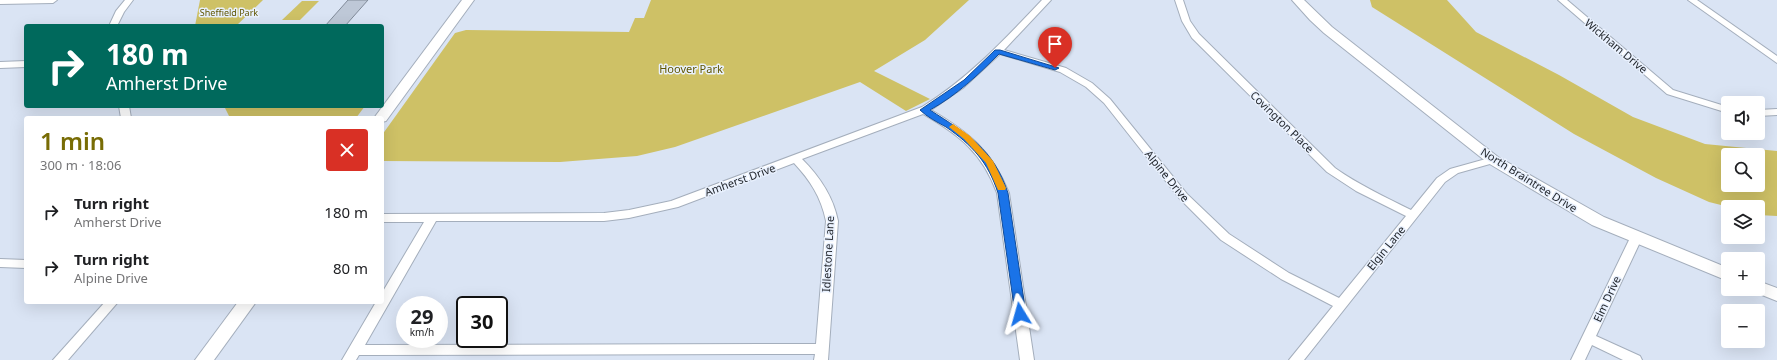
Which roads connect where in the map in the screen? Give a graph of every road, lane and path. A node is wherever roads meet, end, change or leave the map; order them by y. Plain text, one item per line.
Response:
1 (53, 0) edge
2 (129, 0) edge
3 (468, 0) edge
4 (1047, 0) edge
5 (1179, 0) edge
6 (1298, 0) edge
7 (1562, 0) edge
8 (1692, 0) edge
9 (0, 1) edge
10 (114, 24) edge
11 (998, 51) junction
12 (1777, 60) edge
13 (24, 64) edge
14 (0, 65) edge
15 (1721, 108) edge
16 (924, 110) junction
17 (1777, 112) edge
18 (1765, 113) edge
19 (383, 116) edge
20 (796, 159) junction
21 (1493, 160) junction
22 (1413, 215) junction
23 (384, 218) edge
24 (432, 218) junction
25 (1636, 238) junction
26 (0, 263) edge
27 (24, 264) edge
28 (1721, 272) edge
29 (1765, 290) edge
30 (1777, 294) edge
31 (384, 300) edge
32 (110, 304) edge
33 (246, 304) edge
34 (382, 304) edge
35 (1340, 304) junction
36 (1589, 338) junction
37 (821, 354) edge
38 (352, 355) edge
39 (556, 355) edge
40 (60, 360) edge
41 (204, 360) edge
42 (1027, 360) edge
43 (1296, 360) edge
44 (1578, 360) edge
45 (1634, 360) edge

1 - 9 street
2 - 10 street
3 - 19 street
4 - 11 street, Amherst Drive
5 - 22 street, Covington Place
6 - 21 street, North Braintree Drive
7 - 15 street, Wickham Drive
8 - 12 street
11 - 16 street, Amherst Drive
11 - 35 street, Alpine Drive
13 - 14 street
16 - 20 street, Amherst Drive
16 - 42 street
17 - 18 street
20 - 24 street, Amherst Drive
20 - 37 street, Idlestone Lane
21 - 22 street, Elgin Lane
21 - 25 street, North Braintree Drive
22 - 35 street, Elgin Lane
23 - 24 street, Amherst Drive
24 - 31 street
25 - 28 street, North Braintree Drive
25 - 36 street, Elm Drive
26 - 27 street
29 - 30 street
32 - 40 street
33 - 41 street
34 - 38 street
35 - 43 street, Elgin Lane
36 - 44 street, Elm Drive
36 - 45 street
37 - 39 street
38 - 39 street

